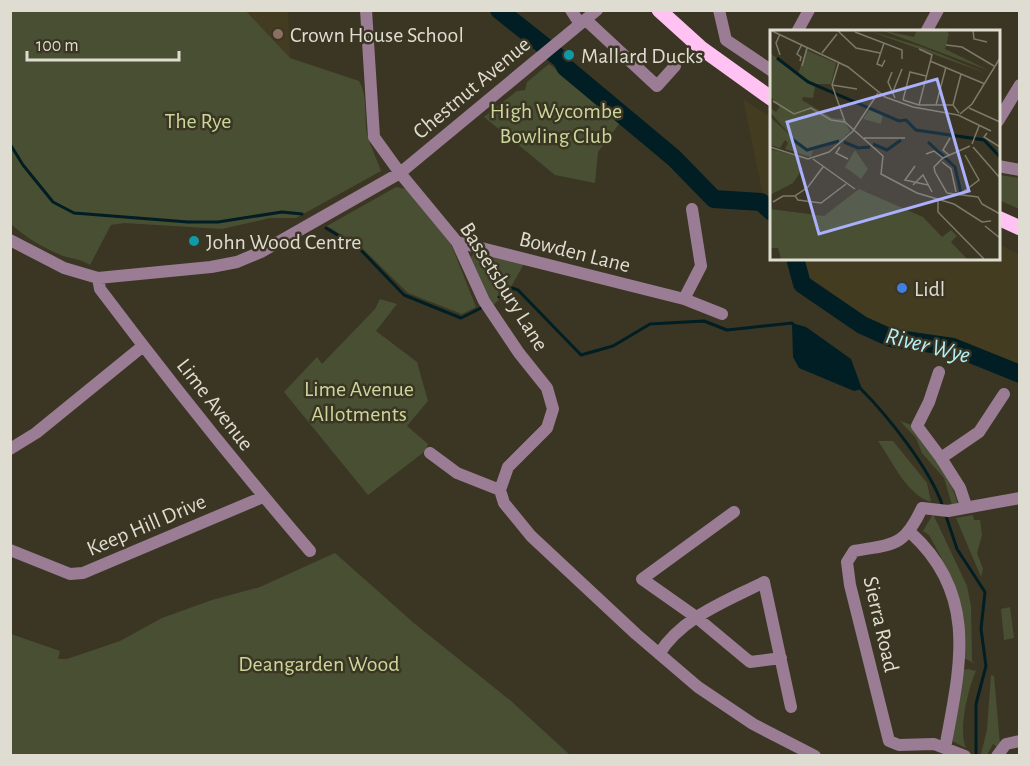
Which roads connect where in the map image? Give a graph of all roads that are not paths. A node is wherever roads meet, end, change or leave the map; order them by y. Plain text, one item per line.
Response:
1 (366, 10) edge
2 (571, 10) edge
3 (597, 10) edge
4 (659, 10) edge
5 (719, 10) edge
6 (809, 10) edge
7 (938, 10) edge
8 (583, 22) junction
9 (798, 30) edge
10 (927, 30) edge
11 (726, 40) junction
12 (711, 55) junction
13 (675, 66) dead end
14 (770, 70) edge
15 (1020, 85) edge
16 (770, 98) edge
17 (1000, 119) edge
18 (1000, 166) edge
19 (1020, 170) edge
20 (400, 173) junction
21 (692, 209) dead end
22 (1000, 218) edge
23 (1020, 228) edge
24 (10, 240) edge
25 (457, 242) junction
26 (98, 278) junction
27 (684, 299) junction
28 (722, 314) dead end
29 (143, 346) junction
30 (939, 372) dead end
31 (1004, 394) dead end
32 (10, 449) edge
33 (430, 453) dead end
34 (941, 458) junction
35 (500, 490) junction
36 (263, 497) junction
37 (1020, 498) edge
38 (966, 506) junction
39 (734, 512) dead end
40 (910, 532) junction
41 (10, 550) edge
42 (310, 551) dead end
43 (696, 617) junction
44 (658, 654) junction
45 (781, 658) junction
46 (791, 707) dead end
47 (1020, 741) edge
48 (945, 748) junction
49 (963, 755) edge
50 (815, 756) edge
51 (997, 756) edge

1 - 20 street, Bassetsbury Lane
2 - 8 street
3 - 8 street, Chestnut Avenue
4 - 12 main road
5 - 11 street
6 - 9 street
7 - 10 street
8 - 13 street
8 - 20 street, Chestnut Avenue
11 - 12 street
11 - 14 street
12 - 16 main road
15 - 17 street
18 - 19 street
20 - 25 street, Bassetsbury Lane
20 - 26 street, Chestnut Avenue
21 - 27 street
22 - 23 main road
24 - 26 street, Chestnut Avenue
25 - 27 street, Bowden Lane
25 - 35 street, Bassetsbury Lane
26 - 29 street, Lime Avenue
27 - 28 street, Bowden Lane
29 - 32 street
29 - 36 street, Lime Avenue
30 - 34 street
31 - 34 street
33 - 35 street
34 - 38 street
35 - 44 street
36 - 41 street, Keep Hill Drive
36 - 42 street, Lime Avenue
37 - 38 street, Sierra Road
38 - 40 street, Sierra Road
39 - 43 street
40 - 48 street
40 - 48 street, Sierra Road
43 - 44 street
43 - 45 street
43 - 45 street
44 - 50 street
45 - 46 street
47 - 51 street
48 - 49 street, Sierra Road

